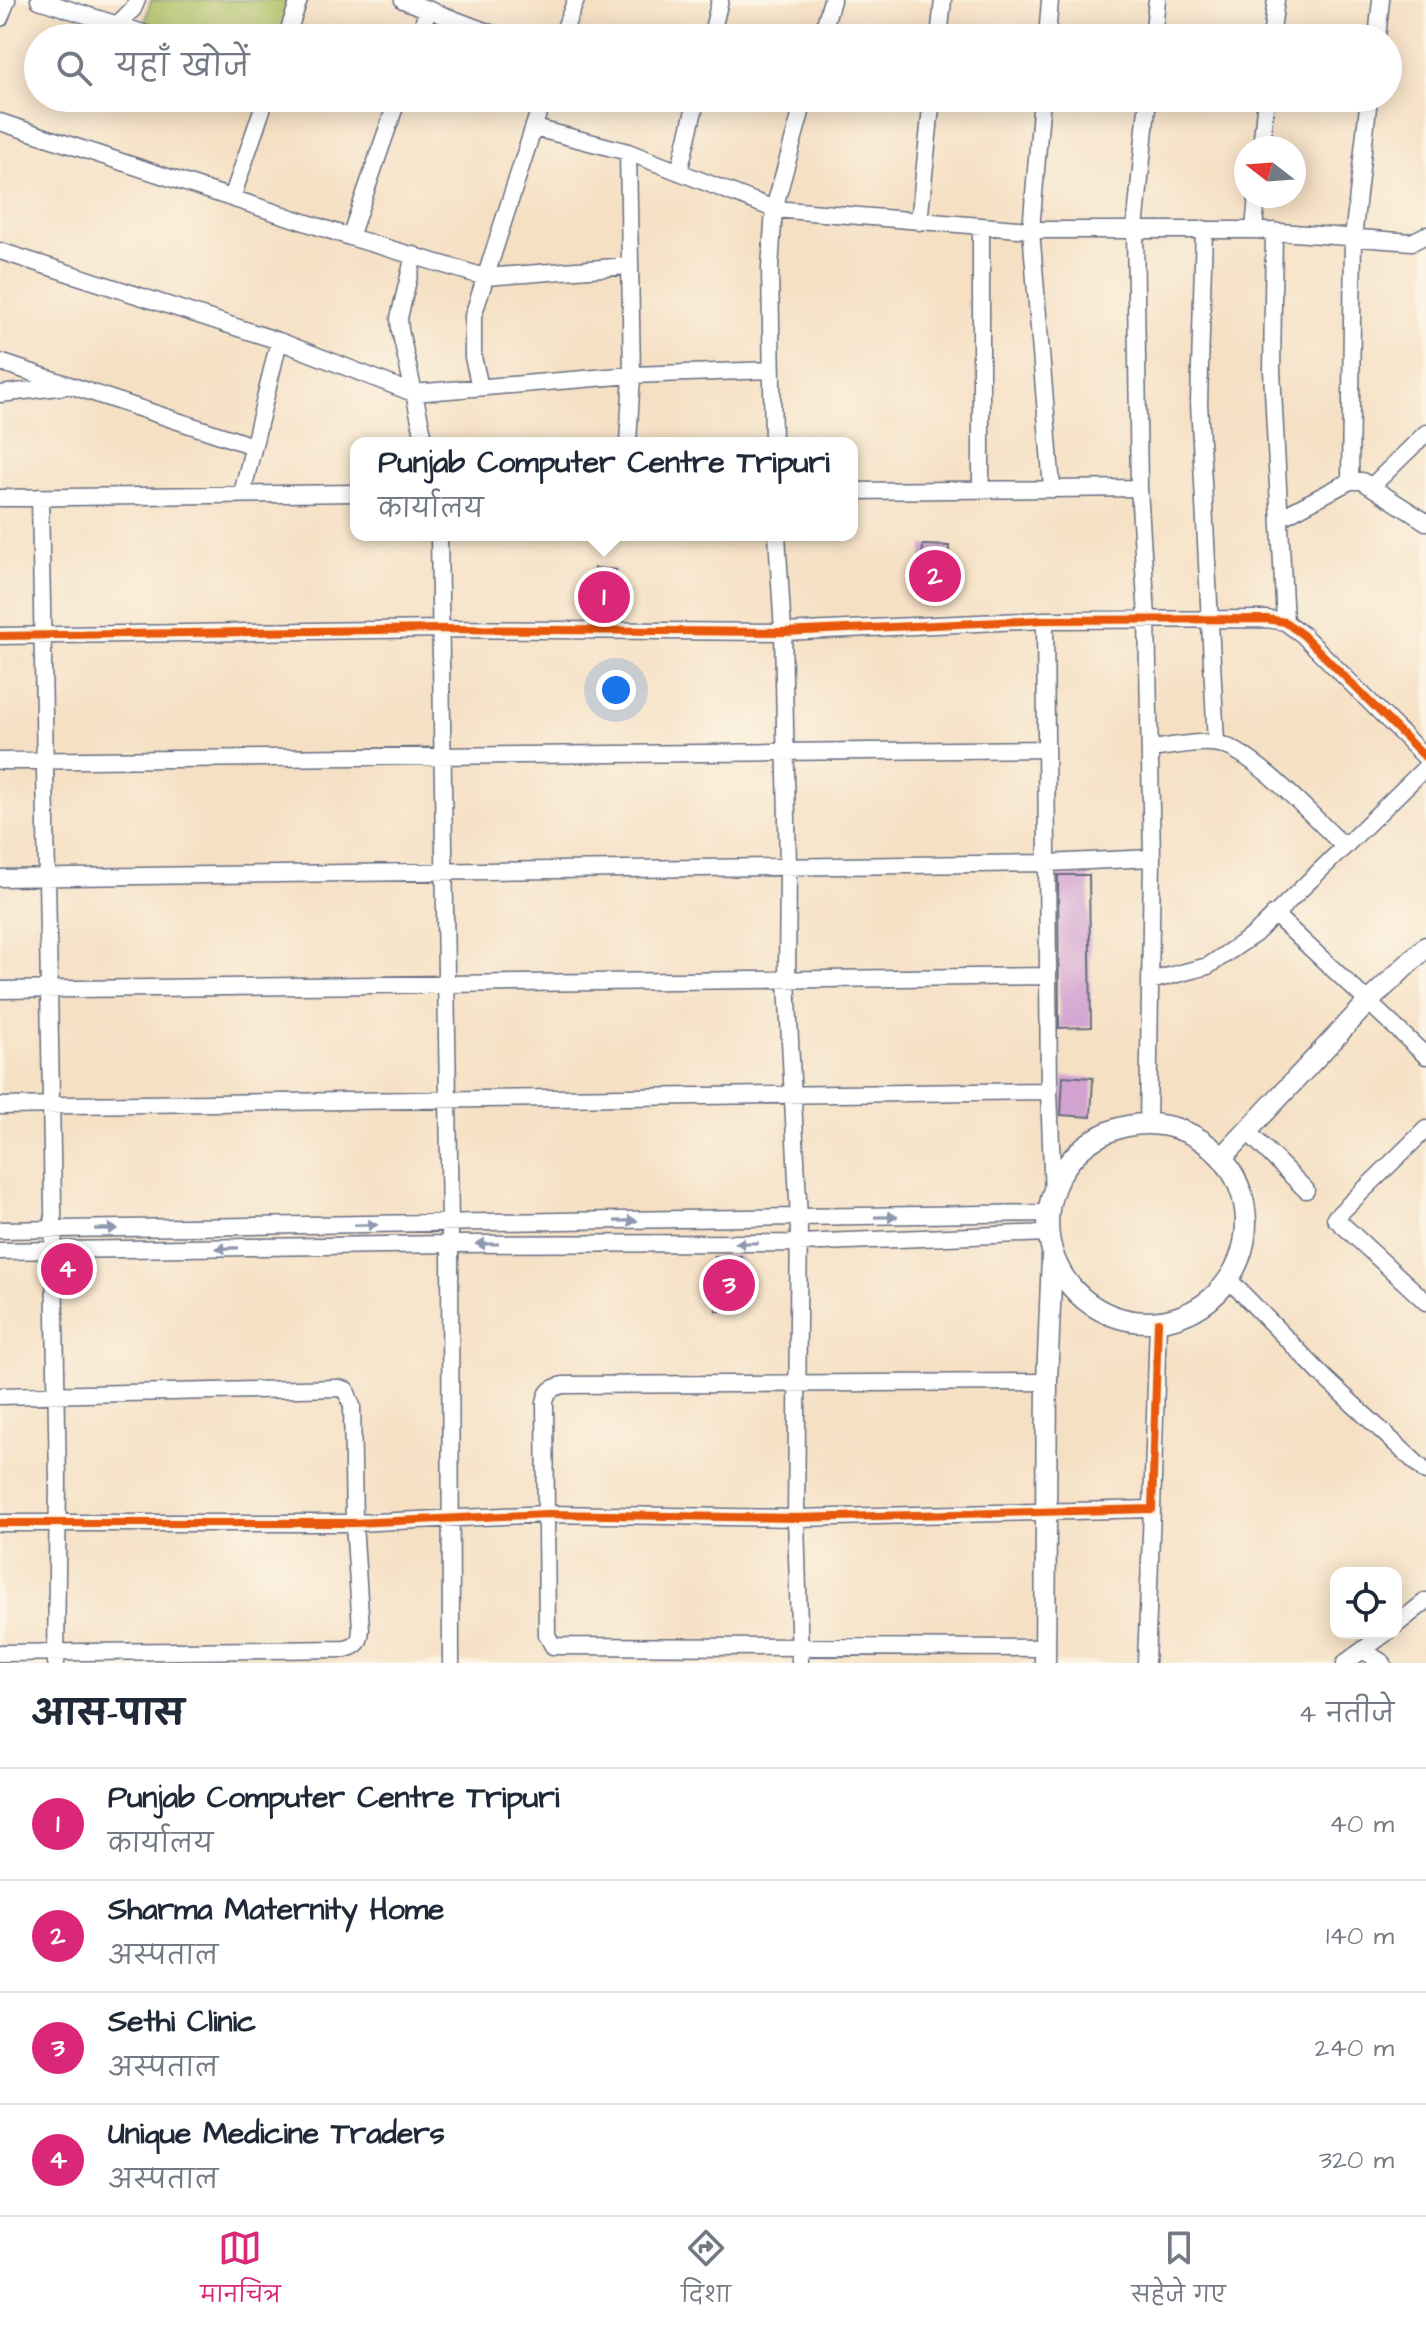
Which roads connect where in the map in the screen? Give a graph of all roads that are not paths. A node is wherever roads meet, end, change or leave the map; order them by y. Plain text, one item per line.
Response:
1 (7, 0) edge
2 (39, 0) edge
3 (137, 0) edge
4 (299, 0) edge
5 (403, 0) edge
6 (576, 0) edge
7 (720, 0) edge
8 (832, 0) edge
9 (943, 0) edge
10 (1050, 0) edge
11 (1157, 0) edge
12 (1276, 0) edge
13 (1381, 0) edge
14 (428, 9) junction
15 (0, 18) edge
16 (119, 23) joint
17 (291, 24) edge
18 (423, 24) edge
19 (467, 24) edge
20 (567, 24) edge
21 (714, 24) edge
22 (825, 24) edge
23 (940, 24) edge
24 (1048, 24) edge
25 (1154, 24) edge
26 (1273, 24) edge
27 (1378, 24) edge
28 (261, 112) edge
29 (393, 112) edge
30 (539, 112) edge
31 (694, 112) edge
32 (801, 112) edge
33 (931, 112) edge
34 (1041, 112) edge
35 (1147, 112) edge
36 (1265, 112) edge
37 (1367, 112) edge
38 (0, 122) edge
39 (535, 128) junction
40 (1262, 136) edge
41 (628, 152) junction
42 (679, 172) junction
43 (232, 198) junction
44 (1256, 208) edge
45 (774, 209) junction
46 (919, 222) junction
47 (981, 227) junction
48 (1135, 229) junction
49 (1204, 229) junction
50 (1031, 230) junction
51 (1254, 230) junction
52 (1274, 231) junction
53 (1426, 235) edge
54 (350, 237) junction
55 (1353, 238) junction
56 (0, 251) edge
57 (414, 255) junction
58 (628, 266) junction
59 (485, 277) junction
60 (279, 341) junction
61 (0, 362) edge
62 (772, 370) junction
63 (632, 375) junction
64 (72, 385) junction
65 (480, 387) junction
66 (413, 393) junction
67 (0, 394) edge
68 (1426, 433) edge
69 (424, 437) edge
70 (628, 437) edge
71 (773, 437) edge
72 (253, 446) junction
73 (1350, 481) junction
74 (1373, 485) junction
75 (981, 488) junction
76 (1052, 488) junction
77 (1139, 488) junction
78 (858, 491) edge
79 (350, 493) edge
80 (242, 494) junction
81 (40, 497) junction
82 (0, 498) edge
83 (1280, 518) junction
84 (1426, 522) edge
85 (439, 541) edge
86 (777, 541) edge
87 (1209, 617) junction
88 (1147, 618) junction
89 (1045, 620) junction
90 (1285, 622) junction
91 (442, 629) junction
92 (783, 632) junction
93 (0, 636) edge
94 (44, 636) junction
95 (1216, 743) junction
96 (1046, 749) junction
97 (1150, 749) junction
98 (444, 755) junction
99 (785, 755) junction
100 (1426, 758) edge
101 (0, 761) edge
102 (46, 761) junction
103 (1426, 767) edge
104 (1344, 846) junction
105 (1152, 858) junction
106 (1047, 863) junction
107 (788, 867) junction
108 (445, 871) junction
109 (0, 878) edge
110 (48, 879) junction
111 (1274, 914) junction
112 (1426, 947) edge
113 (1048, 976) junction
114 (787, 981) junction
115 (1150, 981) junction
116 (447, 983) junction
117 (49, 989) junction
118 (0, 990) edge
119 (1369, 1001) junction
120 (1426, 1056) edge
121 (1049, 1091) junction
122 (792, 1094) junction
123 (448, 1099) junction
124 (0, 1106) edge
125 (51, 1106) junction
126 (1148, 1124) junction
127 (1426, 1129) edge
128 (1247, 1131) junction
129 (1222, 1158) junction
130 (1306, 1190) dead end
131 (799, 1219) junction
132 (450, 1223) junction
133 (1050, 1224) junction
134 (0, 1230) edge
135 (53, 1230) junction
136 (799, 1243) junction
137 (449, 1244) junction
138 (0, 1251) edge
139 (54, 1251) junction
140 (1230, 1281) junction
141 (1423, 1294) edge
142 (1158, 1322) junction
143 (1047, 1382) junction
144 (797, 1385) junction
145 (56, 1395) junction
146 (0, 1396) edge
147 (1426, 1472) edge
148 (1152, 1509) junction
149 (1047, 1512) junction
150 (547, 1514) junction
151 (796, 1518) junction
152 (451, 1520) junction
153 (0, 1523) edge
154 (57, 1523) junction
155 (354, 1523) junction
156 (1426, 1601) edge
157 (1402, 1620) edge
158 (1379, 1639) edge
159 (800, 1645) junction
160 (1364, 1651) junction
161 (0, 1653) edge
162 (1045, 1656) edge
163 (56, 1657) edge
164 (451, 1663) edge
165 (800, 1663) edge
166 (1146, 1663) edge
167 (1345, 1663) edge
168 (1383, 1663) edge

1 - 15 street
2 - 16 street
3 - 16 street
4 - 17 street
5 - 14 street
6 - 20 street
7 - 21 street
8 - 22 street
9 - 23 street
10 - 24 street
11 - 25 street
12 - 26 street
13 - 27 street
14 - 18 street
14 - 19 street
28 - 43 street
29 - 54 street
30 - 39 street
31 - 42 street
32 - 45 street
33 - 46 street
34 - 50 street
35 - 48 street
36 - 40 street
37 - 55 street
38 - 43 street
39 - 41 street
39 - 59 street
41 - 42 street
41 - 58 street
42 - 45 street
43 - 54 street
44 - 51 street
45 - 46 street
45 - 62 street
46 - 47 street
47 - 50 street
47 - 75 street
48 - 49 street
48 - 50 street
48 - 77 street
49 - 51 street
49 - 87 street
50 - 76 street
51 - 52 street
52 - 55 street
52 - 83 street
53 - 55 street
54 - 57 street
55 - 73 street
56 - 60 street
57 - 59 street
57 - 66 street
58 - 59 street
58 - 63 street
59 - 65 street
60 - 66 street
60 - 72 street
61 - 64 street
62 - 63 street
62 - 71 street
63 - 65 street
63 - 70 street
64 - 67 street
64 - 72 street
65 - 66 street
66 - 69 street
68 - 74 street
72 - 80 street
73 - 74 street
73 - 83 street
74 - 84 street
75 - 76 street
75 - 78 street
76 - 77 street
77 - 88 street
79 - 80 street
80 - 81 street
81 - 82 street
81 - 94 street
83 - 90 street
85 - 91 street
86 - 92 street
87 - 88 street
87 - 90 street
87 - 95 street
88 - 89 street
88 - 97 street
89 - 92 street
89 - 96 street
90 - 100 street
91 - 92 street
91 - 94 street
91 - 98 street
92 - 99 street
93 - 94 street
94 - 102 street
95 - 97 street
95 - 104 street
96 - 99 street
96 - 106 street
97 - 105 street
98 - 99 street
98 - 102 street
98 - 108 street
99 - 107 street
101 - 102 street
102 - 110 street
103 - 104 street
104 - 111 street
105 - 106 street
105 - 115 street
106 - 107 street
106 - 113 street
107 - 108 street
107 - 114 street
108 - 110 street
108 - 116 street
109 - 110 street
110 - 117 street
111 - 115 street
111 - 119 street
112 - 119 street
113 - 114 street
113 - 121 street
114 - 116 street
114 - 122 street
115 - 126 street
116 - 117 street
116 - 123 street
117 - 118 street
117 - 125 street
119 - 120 street
119 - 128 street
121 - 122 street
121 - 133 street
122 - 123 street
122 - 131 street
123 - 125 street
123 - 132 street
124 - 125 street
125 - 135 street
126 - 129 street
126 - 133 street
127 - 141 street
128 - 129 street
128 - 130 street
129 - 140 street
132 -> 131 street
131 -> 133 street
131 - 136 street
135 -> 132 street
132 - 137 street
133 - 136 street
133 - 142 street
133 - 143 street
134 - 135 street
135 - 139 street
136 -> 137 street
136 - 144 street
137 -> 139 street
137 - 152 street
138 - 139 street
139 - 145 street
140 - 142 street
140 - 147 street
142 - 148 street
143 - 144 street
143 - 149 street
144 - 150 street
144 - 151 street
145 - 146 street
145 - 154 street
145 - 155 street
148 - 149 street
148 - 166 street
149 - 151 street
149 - 162 street
150 - 151 street
150 - 152 street
150 - 159 street
151 - 159 street
152 - 155 street
152 - 164 street
153 - 154 street
154 - 155 street
154 - 163 street
155 - 163 street
156 - 157 street
158 - 160 street
159 - 162 street
159 - 165 street
160 - 167 street
160 - 168 street
161 - 163 street

